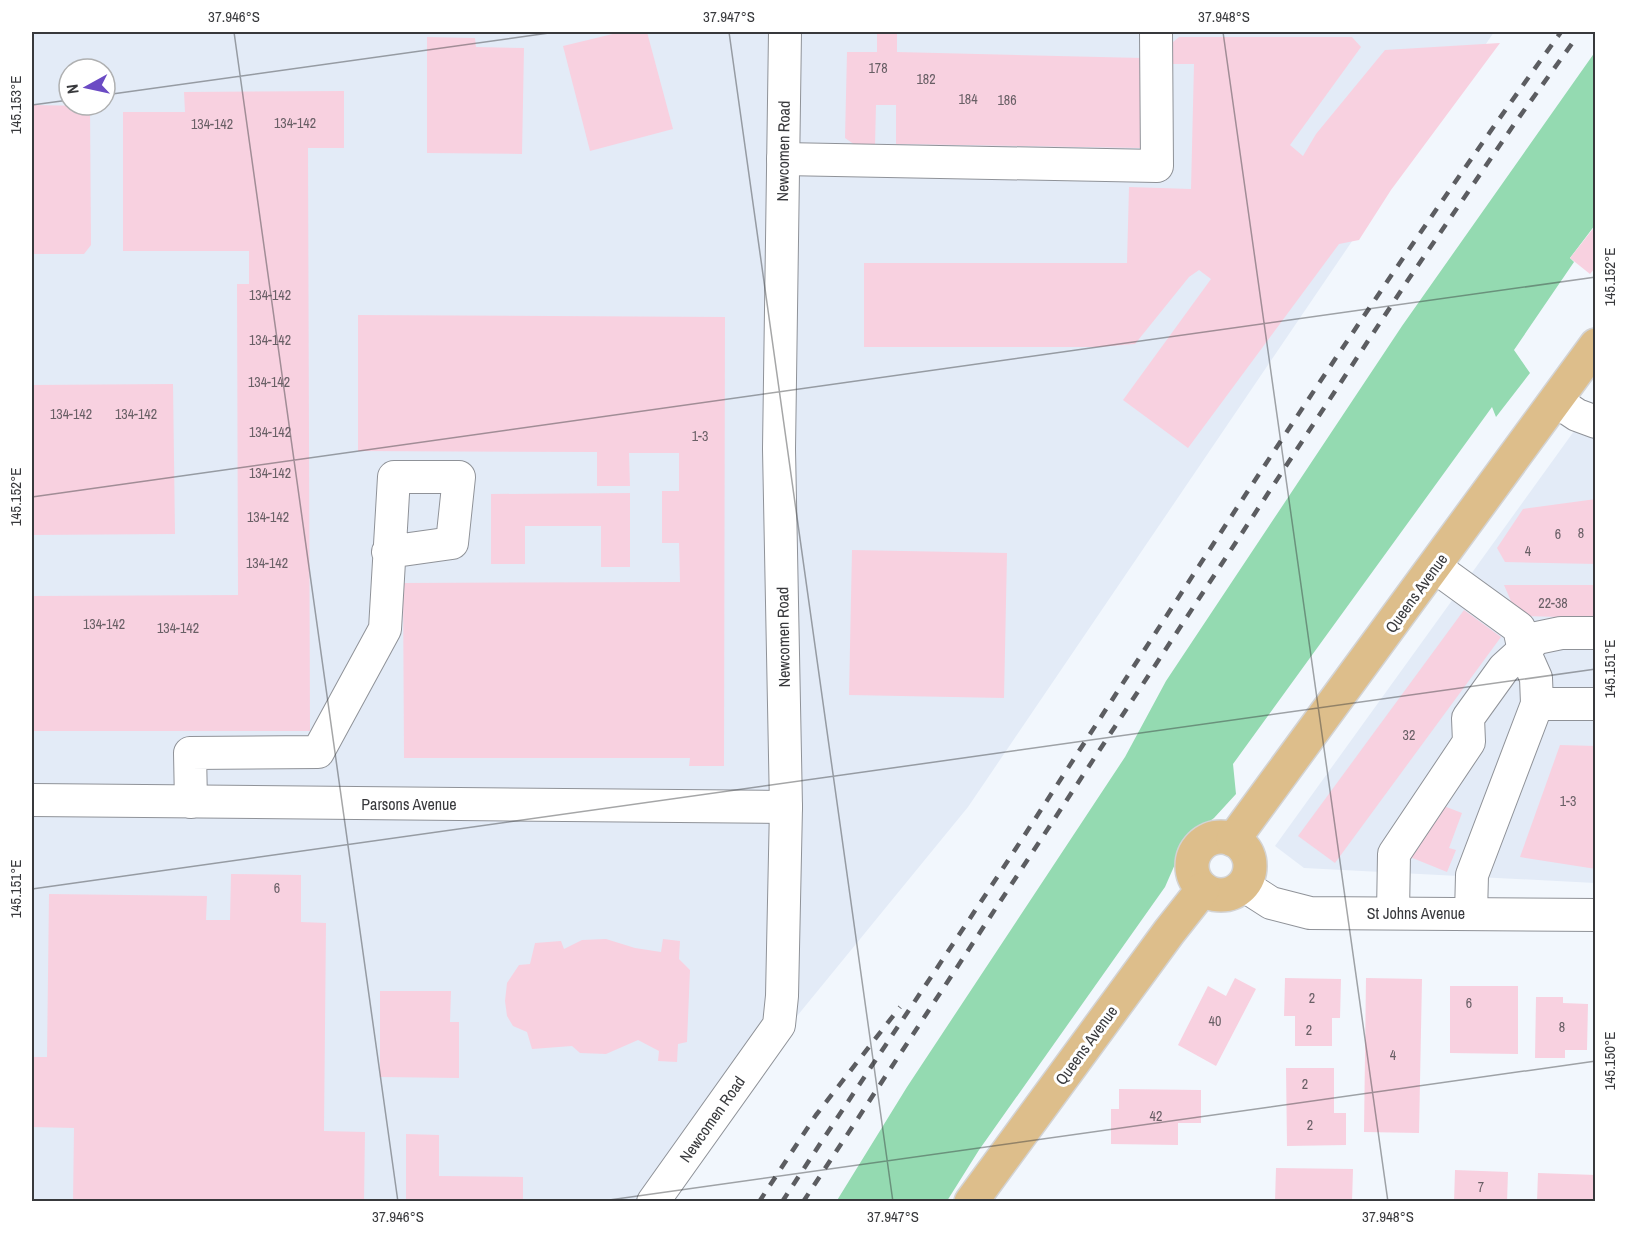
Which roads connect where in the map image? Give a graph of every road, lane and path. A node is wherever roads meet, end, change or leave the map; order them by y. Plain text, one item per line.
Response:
1 (785, 32) edge
2 (1156, 32) edge
3 (783, 159) junction
4 (1596, 345) edge
5 (1556, 401) junction
6 (1596, 422) edge
7 (388, 552) dead end
8 (1435, 567) junction
9 (1596, 633) edge
10 (1524, 651) junction
11 (1537, 704) junction
12 (1596, 704) edge
13 (32, 800) edge
14 (191, 802) junction
15 (786, 807) junction
16 (1233, 840) junction
17 (1243, 885) junction
18 (1203, 889) junction
19 (1393, 913) junction
20 (1471, 914) junction
21 (1596, 915) edge
22 (653, 1202) edge
23 (972, 1202) edge

1 - 3 street, Newcomen Road
2 - 3 street
3 - 15 street, Newcomen Road
4 - 5 main road, Queens Avenue
5 - 6 street
5 - 8 main road, Queens Avenue
7 - 14 street
8 - 10 street
8 - 16 main road, Queens Avenue
9 - 10 street
10 - 11 street
10 - 19 street
11 - 12 street
11 - 20 street
13 - 14 street, Parsons Avenue
14 - 15 street, Parsons Avenue
15 - 22 street, Newcomen Road
16 - 17 main road
16 - 18 main road
17 - 18 main road
17 - 19 street, St Johns Avenue
18 - 23 main road, Queens Avenue
19 - 20 street, St Johns Avenue
20 - 21 street, St Johns Avenue

